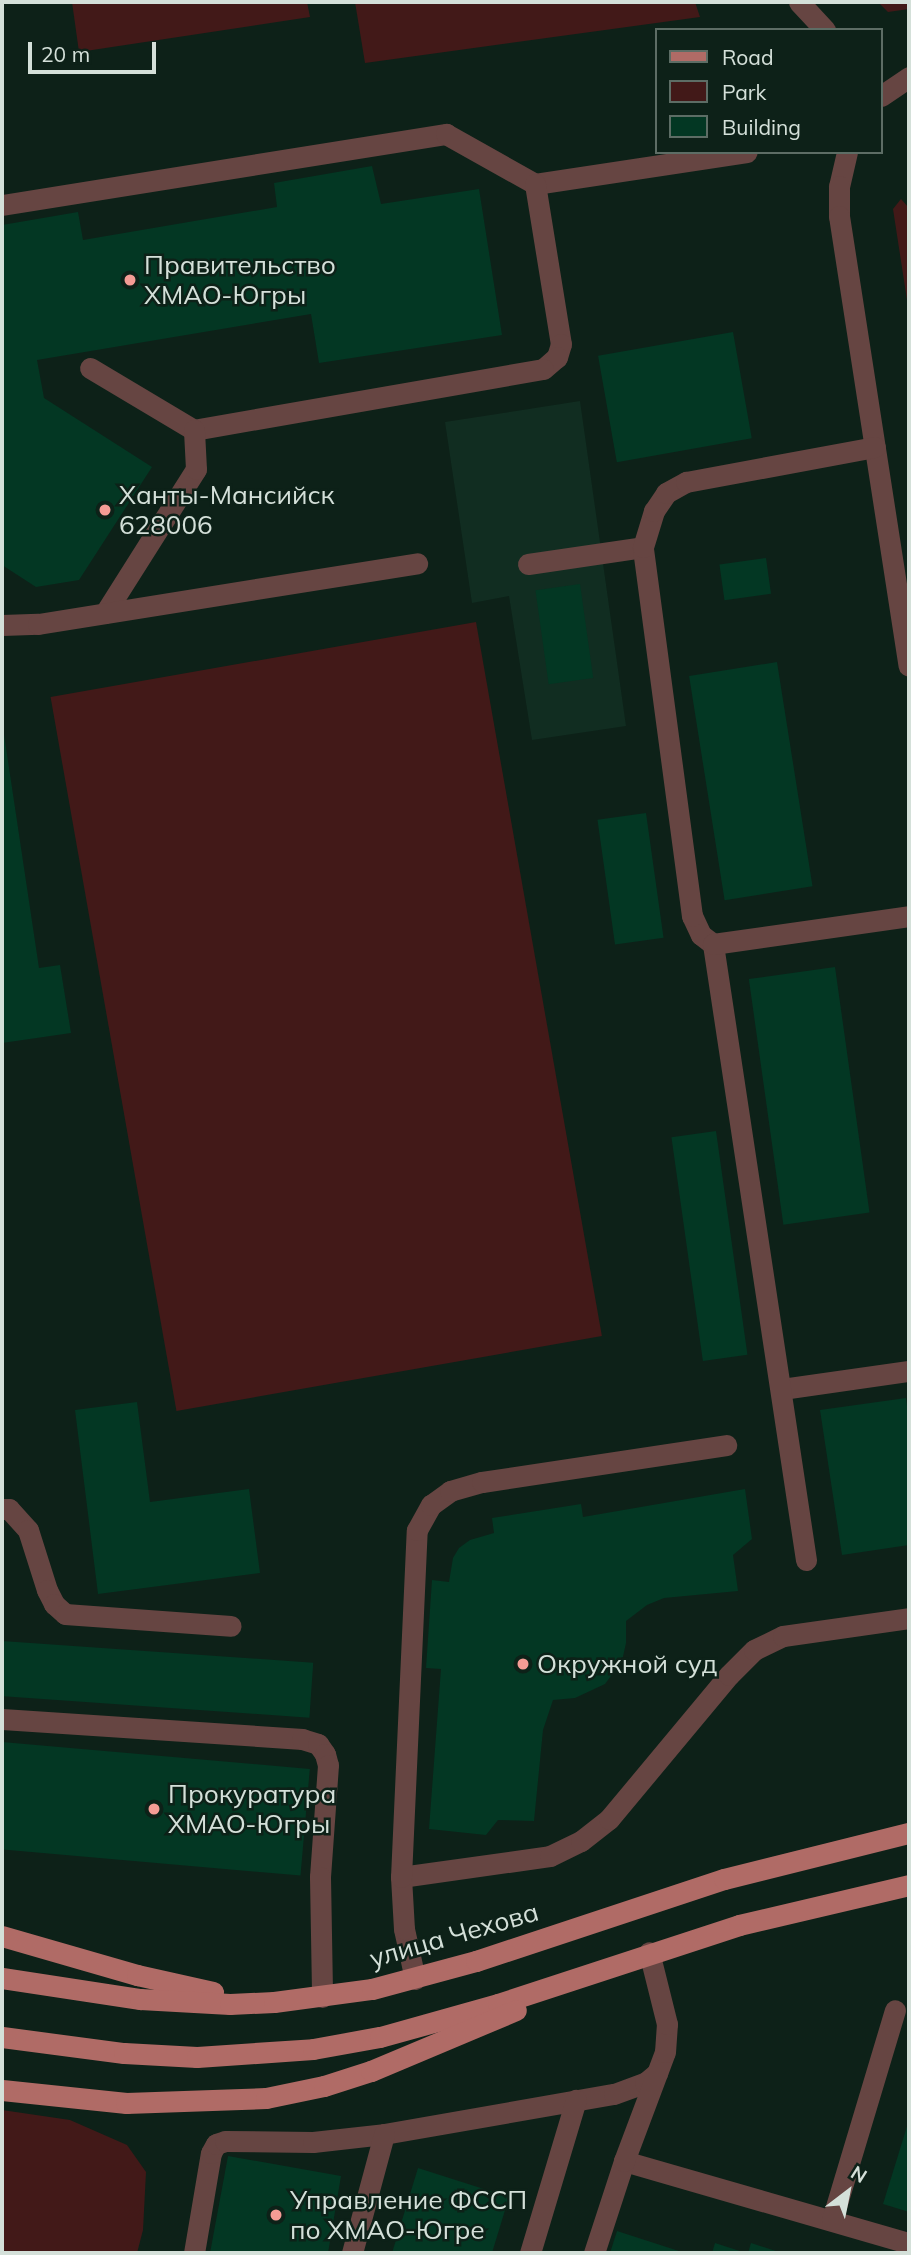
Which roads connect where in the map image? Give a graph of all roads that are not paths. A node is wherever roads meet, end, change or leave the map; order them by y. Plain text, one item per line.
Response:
1 (799, 2) edge
2 (823, 28) edge
3 (909, 77) edge
4 (883, 93) edge
5 (734, 154) edge
6 (847, 154) edge
7 (535, 184) junction
8 (2, 205) edge
9 (90, 368) dead end
10 (194, 430) junction
11 (875, 447) junction
12 (643, 547) junction
13 (417, 563) dead end
14 (528, 564) dead end
15 (105, 613) junction
16 (2, 625) edge
17 (909, 666) edge
18 (909, 916) edge
19 (713, 944) junction
20 (909, 1371) edge
21 (782, 1389) junction
22 (726, 1445) dead end
23 (2, 1509) edge
24 (806, 1560) dead end
25 (909, 1618) edge
26 (231, 1626) dead end
27 (2, 1719) edge
28 (909, 1833) edge
29 (401, 1877) junction
30 (909, 1885) edge
31 (2, 1936) edge
32 (649, 1952) junction
33 (620, 1963) junction
34 (2, 1978) edge
35 (415, 1979) junction
36 (322, 1997) junction
37 (274, 2002) junction
38 (895, 2010) dead end
39 (2, 2037) edge
40 (657, 2074) junction
41 (2, 2090) edge
42 (576, 2100) junction
43 (384, 2134) junction
44 (624, 2161) junction
45 (832, 2220) junction
46 (909, 2243) edge
47 (194, 2253) edge
48 (352, 2253) edge
49 (530, 2253) edge
50 (594, 2253) edge

1 - 2 street
3 - 4 street
5 - 7 street
6 - 11 street
7 - 8 street
7 - 10 street
9 - 10 street
10 - 15 street
11 - 12 street
11 - 17 street
12 - 14 street
12 - 19 street
13 - 15 street
15 - 16 street
18 - 19 street
19 - 21 street
20 - 21 street
21 - 24 street
22 - 29 street
23 - 26 street
25 - 29 street
27 - 36 street
28 - 35 main road, улица Чехова
29 - 35 street
30 - 32 main road
31 - 37 main road
32 - 33 main road
32 - 40 street
33 - 39 main road
33 - 41 main road
34 - 37 main road, улица Чехова
35 - 36 main road, улица Чехова
36 - 37 main road, улица Чехова
38 - 45 street
40 - 42 street
40 - 44 street
42 - 43 street
42 - 49 street
43 - 47 street
43 - 48 street
44 - 45 street
44 - 50 street
45 - 46 street

